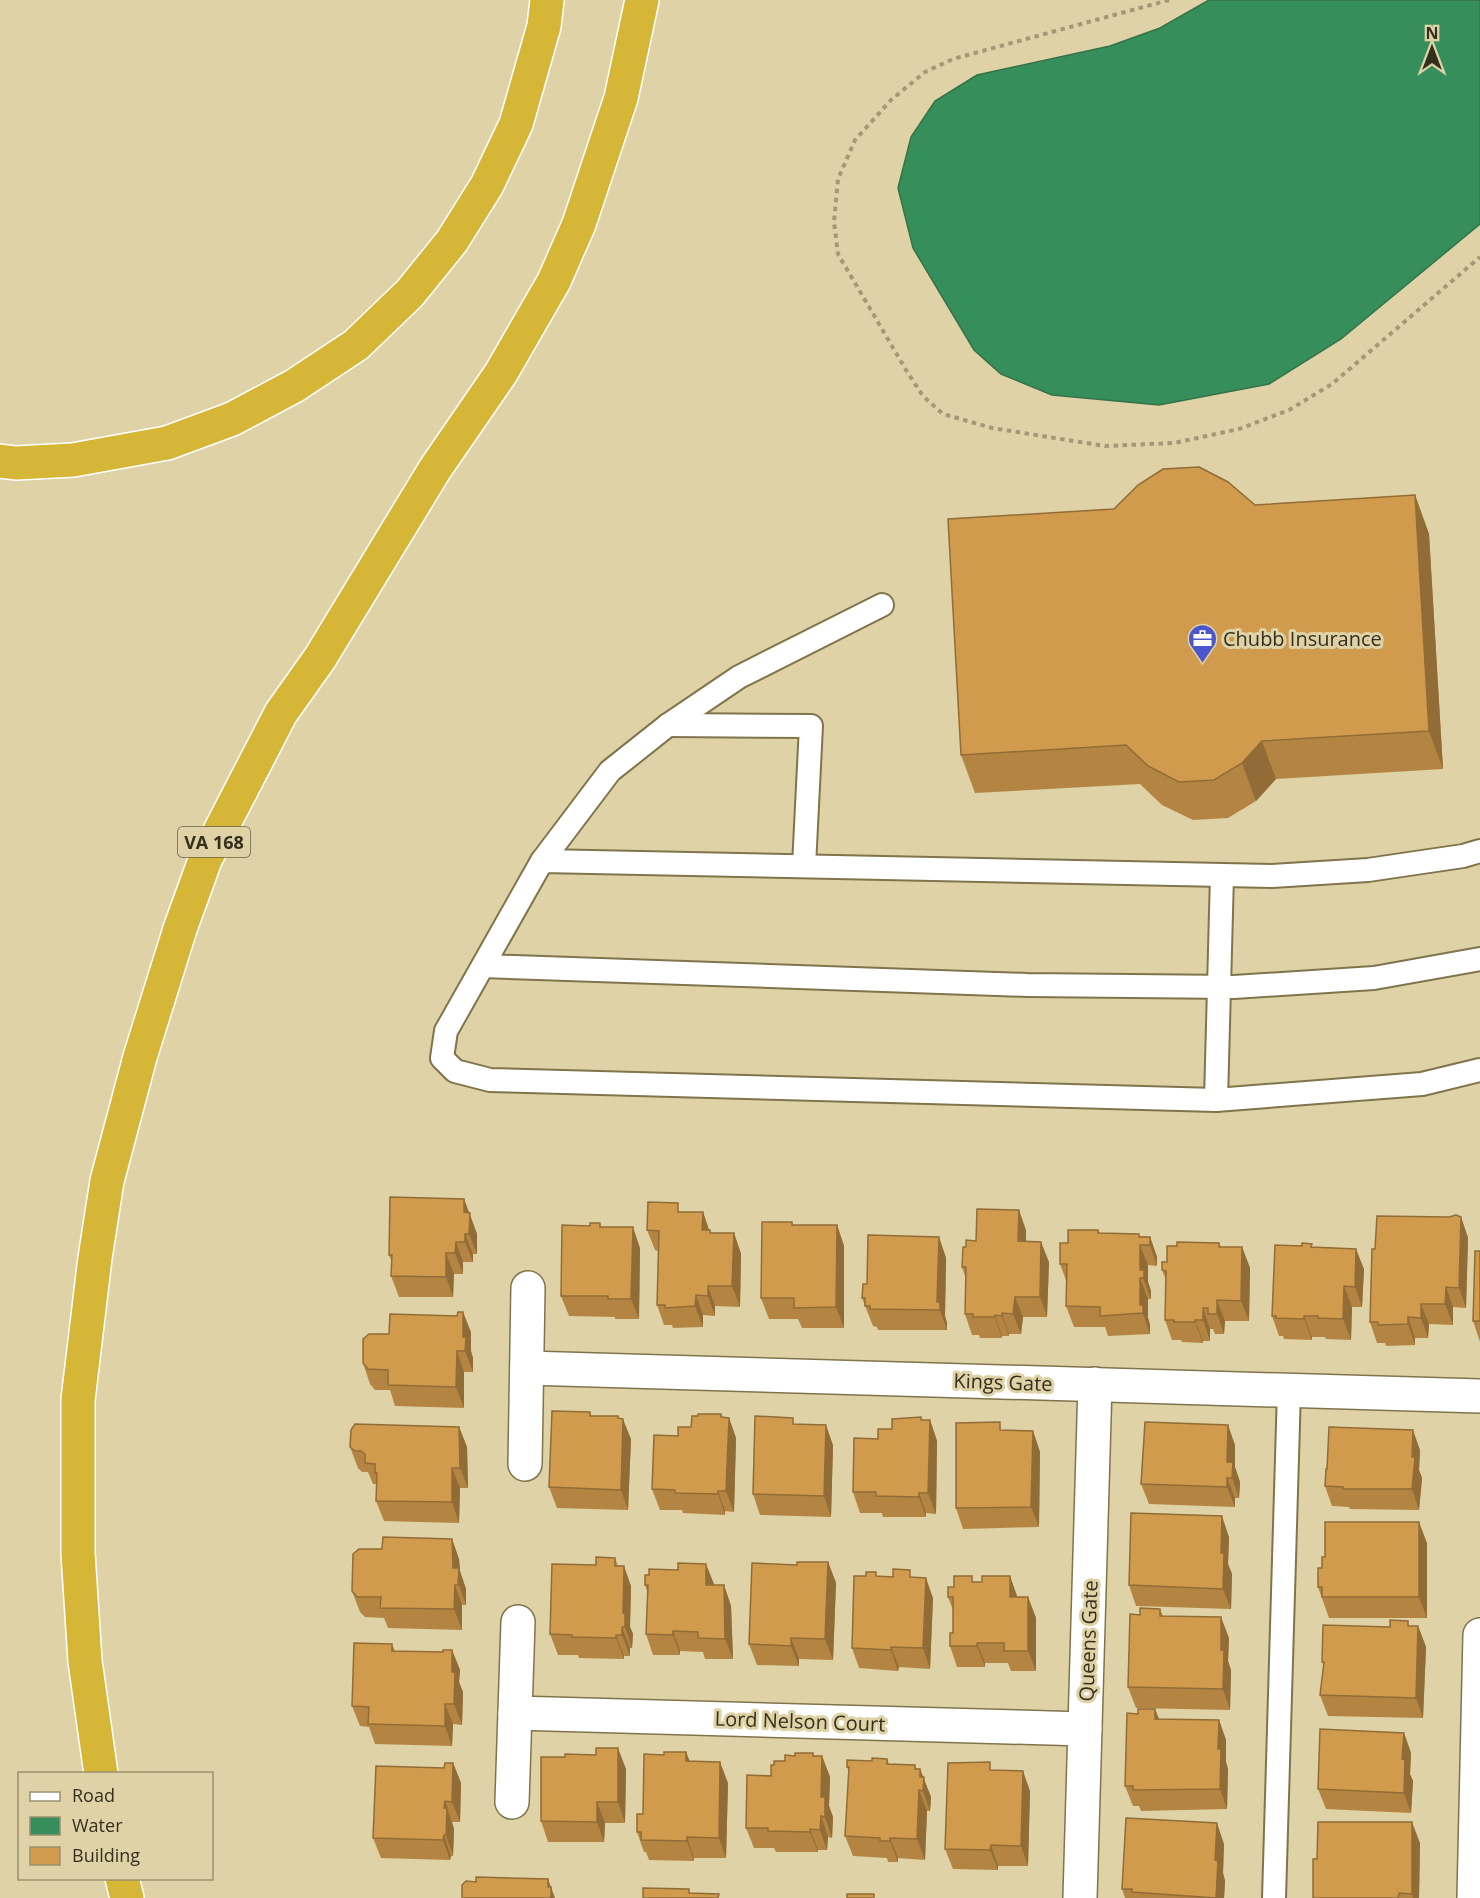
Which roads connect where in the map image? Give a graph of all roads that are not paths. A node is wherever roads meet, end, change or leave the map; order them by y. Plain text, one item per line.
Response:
1 (547, 0) edge
2 (642, 0) edge
3 (0, 461) edge
4 (882, 605) dead end
5 (668, 725) junction
6 (1480, 851) edge
7 (542, 861) junction
8 (804, 866) junction
9 (1222, 875) junction
10 (1480, 959) edge
11 (483, 966) junction
12 (1219, 986) junction
13 (1480, 1070) edge
14 (1216, 1100) junction
15 (528, 1288) dead end
16 (526, 1368) junction
17 (1095, 1384) junction
18 (1289, 1390) junction
19 (1480, 1396) edge
20 (525, 1464) dead end
21 (518, 1622) dead end
22 (1480, 1635) edge
23 (515, 1713) junction
24 (1085, 1729) junction
25 (101, 1772) edge
26 (512, 1802) dead end
27 (122, 1880) edge
28 (127, 1898) edge
29 (1080, 1898) edge
30 (1274, 1898) edge
31 (1474, 1898) edge

1 - 3 highway
2 - 25 highway, VA 168
4 - 5 lane
5 - 7 lane
5 - 8 lane
6 - 9 lane
7 - 8 lane
7 - 11 lane
8 - 9 lane
9 - 12 lane
10 - 12 lane
11 - 12 lane
11 - 14 lane
12 - 14 lane
13 - 14 lane
15 - 16 street
16 - 17 street, Kings Gate
16 - 20 street
17 - 18 street, Kings Gate
17 - 24 street, Queens Gate
18 - 19 street, Kings Gate
18 - 30 lane
21 - 23 street
22 - 31 street
23 - 24 street, Lord Nelson Court
23 - 26 street
24 - 29 street, Queens Gate
27 - 28 highway

